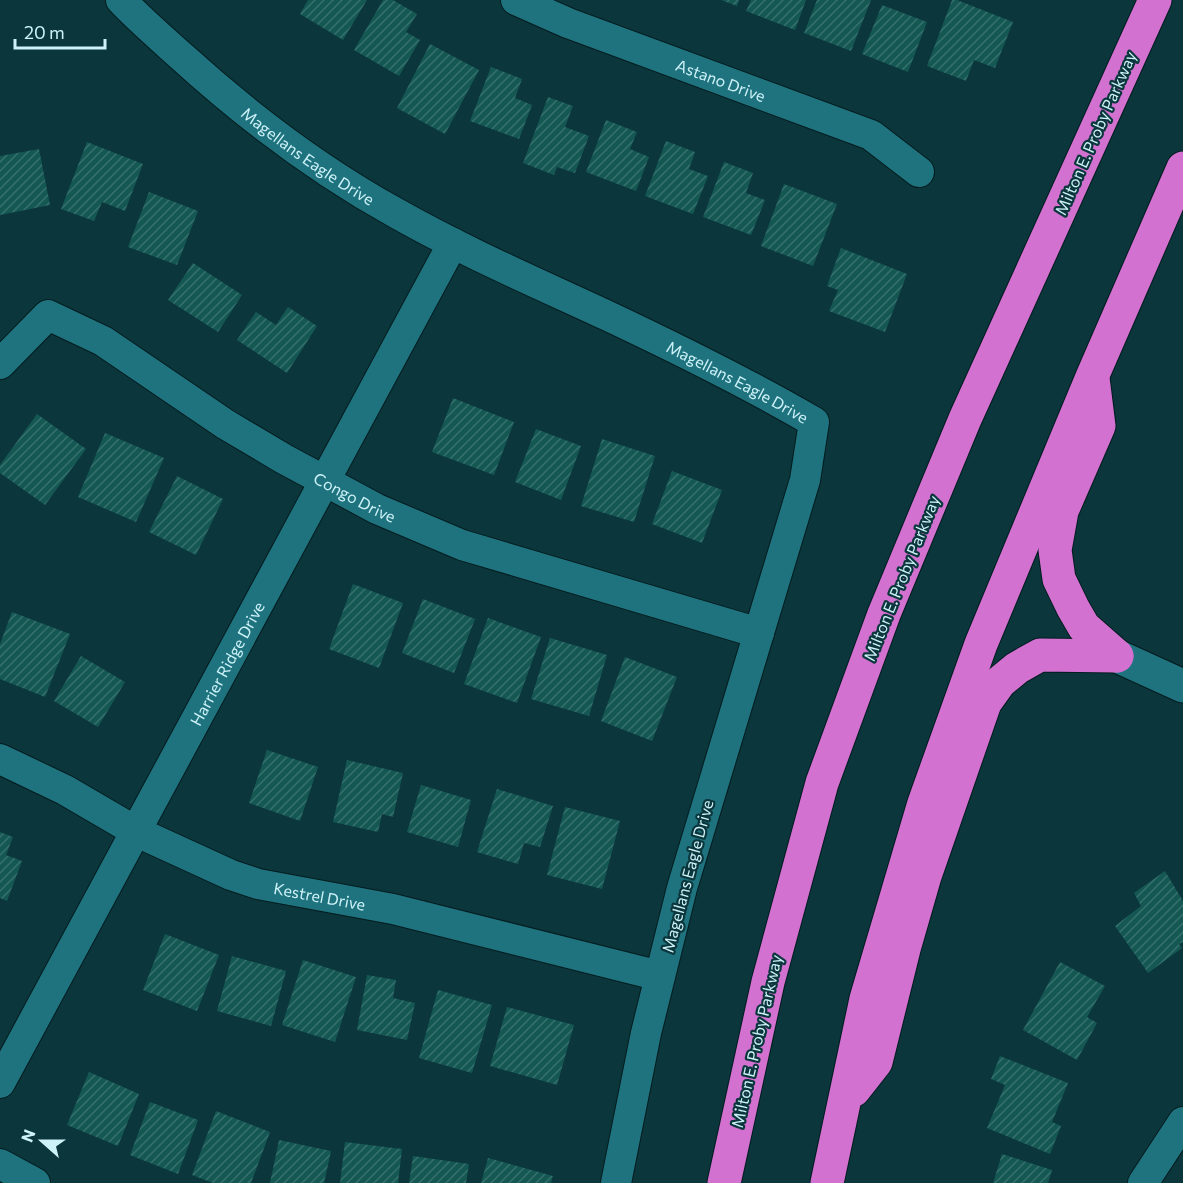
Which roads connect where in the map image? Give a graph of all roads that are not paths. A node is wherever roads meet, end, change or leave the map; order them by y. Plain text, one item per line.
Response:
1 (121, 0) edge
2 (516, 0) edge
3 (1155, 0) edge
4 (1183, 168) edge
5 (919, 172) dead end
6 (453, 243) junction
7 (0, 363) edge
8 (1092, 377) junction
9 (324, 480) junction
10 (759, 633) junction
11 (1117, 656) junction
12 (1183, 686) edge
13 (0, 759) edge
14 (137, 832) junction
15 (660, 976) junction
16 (0, 1083) edge
17 (845, 1101) junction
18 (1183, 1122) edge
19 (0, 1164) edge
20 (35, 1183) edge
21 (616, 1183) edge
22 (724, 1183) edge
23 (827, 1183) edge
24 (1143, 1183) edge

1 - 6 street, Magellans Eagle Drive
2 - 5 street, Astano Drive
3 - 22 highway, Milton E. Proby Parkway
4 - 8 highway
6 - 9 street, Harrier Ridge Drive
6 - 10 street, Magellans Eagle Drive
7 - 9 street, Congo Drive
8 - 11 highway
8 - 17 highway
9 - 10 street, Congo Drive
9 - 14 street, Harrier Ridge Drive
10 - 15 street, Magellans Eagle Drive
11 - 12 street
11 - 17 highway
13 - 14 street, Kestrel Drive
14 - 15 street, Kestrel Drive
14 - 16 street, Harrier Ridge Drive
15 - 21 street, Magellans Eagle Drive
17 - 23 highway
18 - 24 street
19 - 20 street

